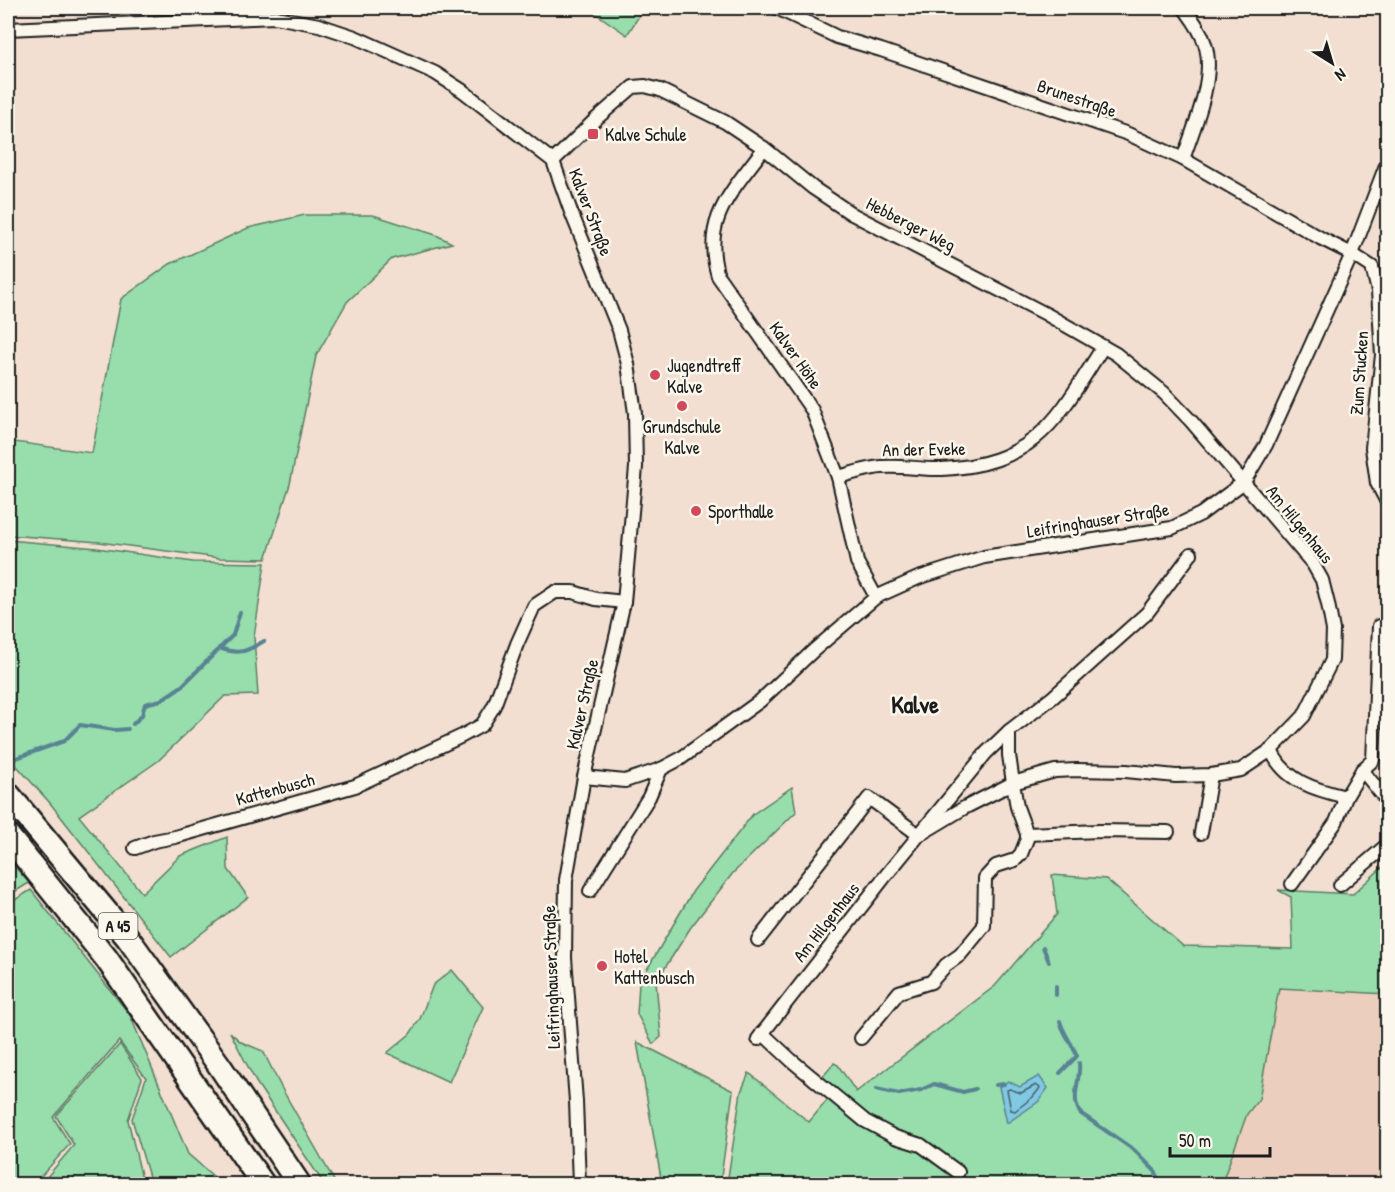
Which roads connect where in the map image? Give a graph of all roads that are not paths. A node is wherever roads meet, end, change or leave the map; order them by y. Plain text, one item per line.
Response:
1 (777, 8) edge
2 (1184, 8) edge
3 (8, 29) edge
4 (764, 148) junction
5 (1184, 159) junction
6 (1388, 160) edge
7 (553, 161) junction
8 (1352, 254) junction
9 (1103, 347) junction
10 (838, 477) junction
11 (1244, 482) junction
12 (1388, 504) edge
13 (1191, 554) dead end
14 (876, 597) junction
15 (624, 602) junction
16 (1379, 626) dead end
17 (1009, 731) junction
18 (1271, 750) junction
19 (661, 769) junction
20 (1362, 770) junction
21 (1211, 775) junction
22 (584, 777) junction
23 (1013, 783) junction
24 (8, 794) edge
25 (1346, 797) junction
26 (1388, 802) edge
27 (1168, 832) dead end
28 (1201, 833) dead end
29 (1027, 834) junction
30 (920, 835) junction
31 (8, 836) edge
32 (1388, 844) edge
33 (135, 848) dead end
34 (1292, 884) dead end
35 (1340, 885) dead end
36 (590, 891) dead end
37 (758, 940) dead end
38 (861, 1038) dead end
39 (958, 1172) dead end
40 (263, 1185) edge
41 (299, 1185) edge
42 (579, 1185) edge

1 - 5 street, Brunestraße
2 - 5 street
3 - 7 street, Kalver Straße
4 - 7 street, Hebberger Weg
4 - 9 street, Hebberger Weg
4 - 10 street, Kalver Höhe
5 - 8 street, Brunestraße
6 - 8 street, Leifringhauser Straße
7 - 15 street, Kalver Straße
8 - 11 street, Leifringhauser Straße
8 - 12 street, Zum Stucken
9 - 10 street, An der Eveke
9 - 11 street, Hebberger Weg
10 - 14 street, Kalver Höhe
11 - 14 street, Leifringhauser Straße
11 - 18 street, Am Hilgenhaus
13 - 17 street, Am Hilgenhaus
14 - 19 street, Leifringhauser Straße
15 - 22 street, Kalver Straße
15 - 33 street, Kattenbusch
16 - 20 street
17 - 23 street
17 - 30 street, Am Hilgenhaus
18 - 21 street, Am Hilgenhaus
18 - 25 street
19 - 22 street, Leifringhauser Straße
19 - 36 street
20 - 25 street
20 - 26 street
21 - 23 street, Am Hilgenhaus
21 - 28 street
22 - 42 street, Leifringhauser Straße
23 - 29 street
23 - 30 street, Am Hilgenhaus
24 - 41 highway, A 45
25 - 34 street
27 - 29 street
29 - 38 street
30 - 37 street
30 - 39 street, Am Hilgenhaus
31 - 40 highway, A 45
32 - 35 street

